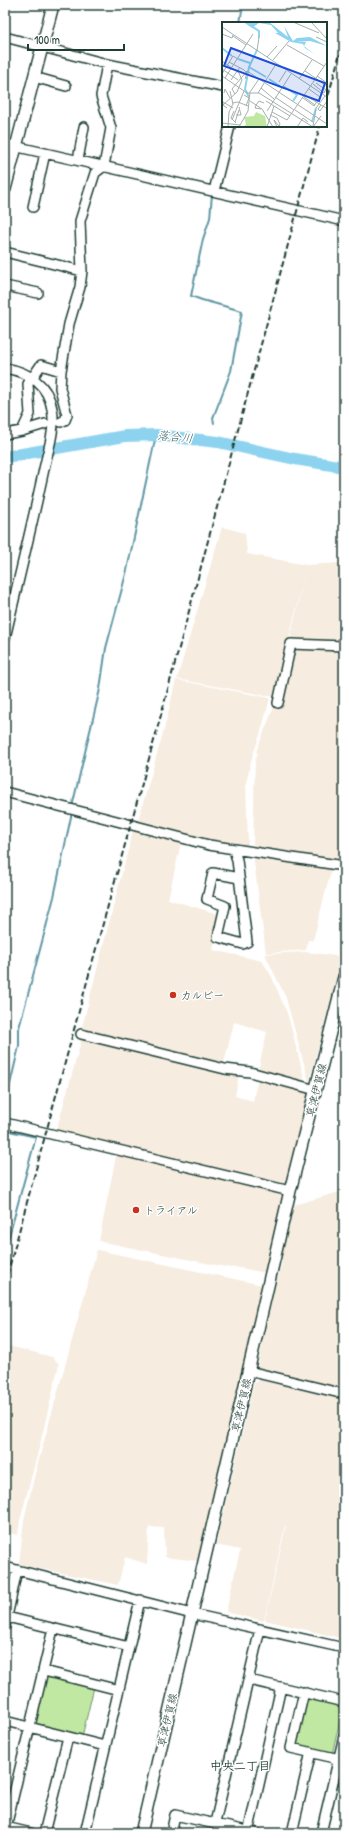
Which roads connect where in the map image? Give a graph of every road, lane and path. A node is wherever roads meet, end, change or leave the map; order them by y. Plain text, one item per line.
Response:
1 (53, 5) edge
2 (5, 37) edge
3 (42, 46) junction
4 (107, 64) junction
5 (34, 77) junction
6 (66, 86) dead end
7 (222, 87) edge
8 (84, 127) dead end
9 (230, 127) edge
10 (5, 144) edge
11 (16, 147) junction
12 (45, 153) junction
13 (78, 160) junction
14 (104, 166) junction
15 (5, 189) edge
16 (214, 191) junction
17 (33, 207) dead end
18 (344, 221) edge
19 (5, 252) edge
20 (82, 271) junction
21 (5, 286) edge
22 (38, 293) dead end
23 (5, 368) edge
24 (61, 371) junction
25 (32, 377) junction
26 (61, 422) dead end
27 (45, 424) dead end
28 (22, 432) junction
29 (5, 434) edge
30 (5, 638) edge
31 (344, 646) edge
32 (278, 703) dead end
33 (5, 792) edge
34 (234, 850) junction
35 (344, 866) edge
36 (239, 878) junction
37 (344, 978) edge
38 (81, 1034) dead end
39 (316, 1090) junction
40 (5, 1123) edge
41 (290, 1191) junction
42 (249, 1370) junction
43 (344, 1394) edge
44 (5, 1567) edge
45 (17, 1570) junction
46 (140, 1600) junction
47 (192, 1614) junction
48 (6, 1621) edge
49 (53, 1629) junction
50 (260, 1629) junction
51 (129, 1648) junction
52 (344, 1648) edge
53 (44, 1671) junction
54 (249, 1680) junction
55 (281, 1687) junction
56 (119, 1690) junction
57 (304, 1692) junction
58 (344, 1702) edge
59 (5, 1721) edge
60 (30, 1727) junction
61 (68, 1736) junction
62 (344, 1736) edge
63 (105, 1746) junction
64 (312, 1752) junction
65 (342, 1759) edge
66 (215, 1823) junction
67 (6, 1827) edge
68 (251, 1832) edge
69 (31, 1833) edge
70 (44, 1833) edge
71 (85, 1833) edge
72 (141, 1833) edge
73 (171, 1833) edge
74 (292, 1833) edge
75 (321, 1833) edge

1 - 3 main road
2 - 3 street
3 - 4 street
3 - 5 main road
4 - 7 street
4 - 14 street
5 - 6 street
5 - 11 main road
8 - 13 street
9 - 16 street
10 - 11 street
11 - 12 street
11 - 15 main road
12 - 13 street
12 - 17 street
13 - 14 street
14 - 16 street
14 - 20 street
16 - 18 street
19 - 20 street
20 - 24 street
21 - 22 street
23 - 25 street
24 - 25 street
24 - 26 street
25 - 28 street
25 - 30 street
27 - 28 street
28 - 29 street
31 - 32 street
33 - 34 street
34 - 35 street
34 - 36 street
36 - 36 street
37 - 39 main road, 草津伊賀線
38 - 39 street
39 - 41 main road, 草津伊賀線
40 - 41 street
41 - 42 main road, 草津伊賀線
42 - 43 street
42 - 47 main road, 草津伊賀線
44 - 45 street
45 - 46 street
45 - 48 street
46 - 47 street
46 - 51 street
47 - 50 street
47 - 72 main road, 草津伊賀線
48 - 49 street
49 - 51 street
49 - 53 street
50 - 52 street
50 - 54 street
51 - 56 street
53 - 56 street
53 - 60 street
54 - 55 street
54 - 66 street
55 - 57 street
55 - 68 street
56 - 63 street
57 - 58 street
57 - 64 street
59 - 60 street
60 - 61 street
60 - 67 street
61 - 63 street
61 - 70 street
62 - 65 street
63 - 71 street
64 - 65 street
64 - 74 street
65 - 75 street
66 - 68 street
66 - 73 street
67 - 69 street

